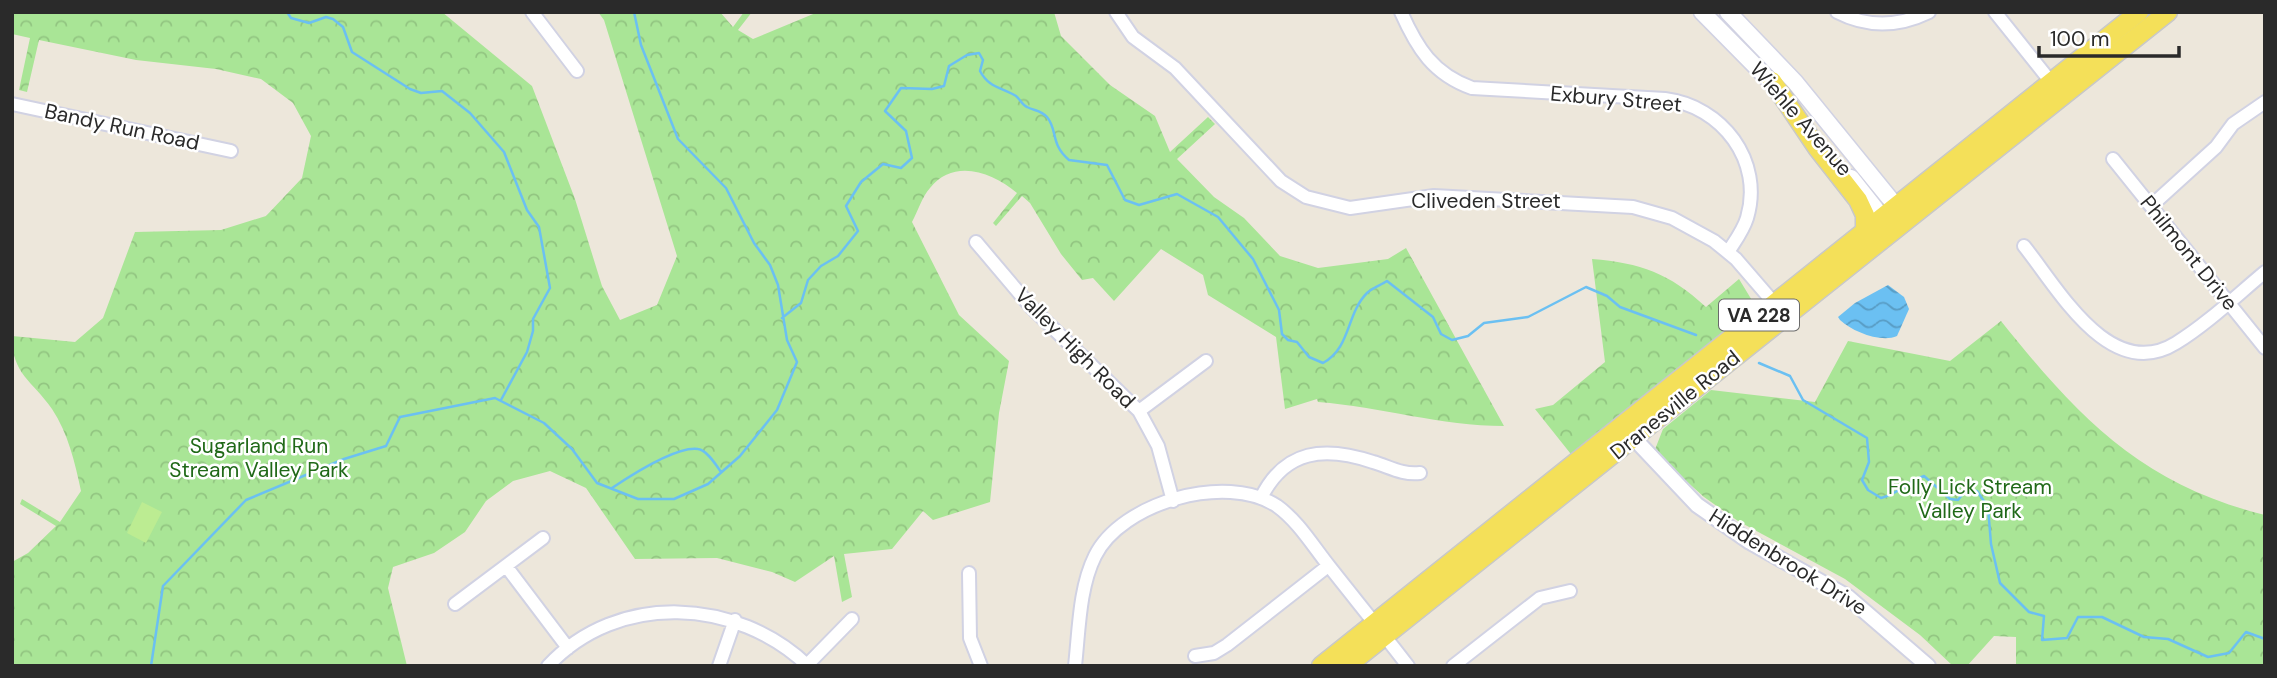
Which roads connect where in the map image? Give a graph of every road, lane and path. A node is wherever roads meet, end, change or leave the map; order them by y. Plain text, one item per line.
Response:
1 (532, 12) edge
2 (1116, 12) edge
3 (1401, 12) edge
4 (1702, 12) edge
5 (1728, 12) edge
6 (1838, 12) edge
7 (1929, 12) edge
8 (1995, 12) edge
9 (2139, 12) edge
10 (2168, 12) edge
11 (577, 71) dead end
12 (1772, 81) junction
13 (2051, 82) junction
14 (2265, 102) edge
15 (12, 104) edge
16 (231, 151) dead end
17 (2113, 159) dead end
18 (2151, 206) junction
19 (1895, 219) junction
20 (1865, 232) junction
21 (976, 242) dead end
22 (2024, 246) dead end
23 (1728, 252) junction
24 (2265, 272) edge
25 (2228, 302) junction
26 (1774, 303) junction
27 (2265, 348) edge
28 (1206, 361) dead end
29 (1139, 411) junction
30 (1628, 432) junction
31 (1420, 473) dead end
32 (1261, 498) junction
33 (1173, 501) junction
34 (542, 538) dead end
35 (506, 566) junction
36 (1328, 566) junction
37 (969, 573) dead end
38 (1570, 591) dead end
39 (455, 604) dead end
40 (852, 619) dead end
41 (734, 620) junction
42 (1380, 630) junction
43 (568, 648) junction
44 (1195, 656) dead end
45 (807, 665) edge
46 (548, 666) edge
47 (719, 666) edge
48 (981, 666) edge
49 (1074, 666) edge
50 (1321, 666) edge
51 (1347, 666) edge
52 (1408, 666) edge
53 (1453, 666) edge
54 (1928, 666) edge

1 - 11 street
2 - 23 street, Cliveden Street
3 - 23 street, Exbury Street
4 - 12 main road, Wiehle Avenue
5 - 19 main road, Wiehle Avenue
6 - 7 street
8 - 13 street
9 - 13 main road, Dranesville Road / VA 228
10 - 19 main road, Dranesville Road / VA 228
12 - 19 main road, Wiehle Avenue
12 - 20 main road
13 - 19 main road, Dranesville Road / VA 228
14 - 18 street
15 - 16 street, Bandy Run Road
17 - 18 street, Philmont Drive
18 - 25 street, Philmont Drive
19 - 20 main road, Dranesville Road / VA 228
19 - 30 main road, Dranesville Road / VA 228
20 - 26 main road, Dranesville Road / VA 228
21 - 29 street, Valley High Road
22 - 25 street
23 - 26 street, Cliveden Street
24 - 25 street
25 - 27 street, Philmont Drive
26 - 30 main road, Dranesville Road / VA 228
28 - 29 street
29 - 33 street, Valley High Road
30 - 42 main road, Dranesville Road / VA 228
30 - 54 street, Hiddenbrook Drive
31 - 32 street
32 - 33 street
32 - 36 street
33 - 49 street
34 - 35 street
35 - 39 street
35 - 43 street
36 - 42 street
36 - 44 street
37 - 48 street
38 - 53 street
40 - 45 street
41 - 43 street
41 - 45 street
41 - 47 street
42 - 50 main road, Dranesville Road / VA 228
42 - 51 main road, Dranesville Road / VA 228
42 - 52 street
43 - 46 street

